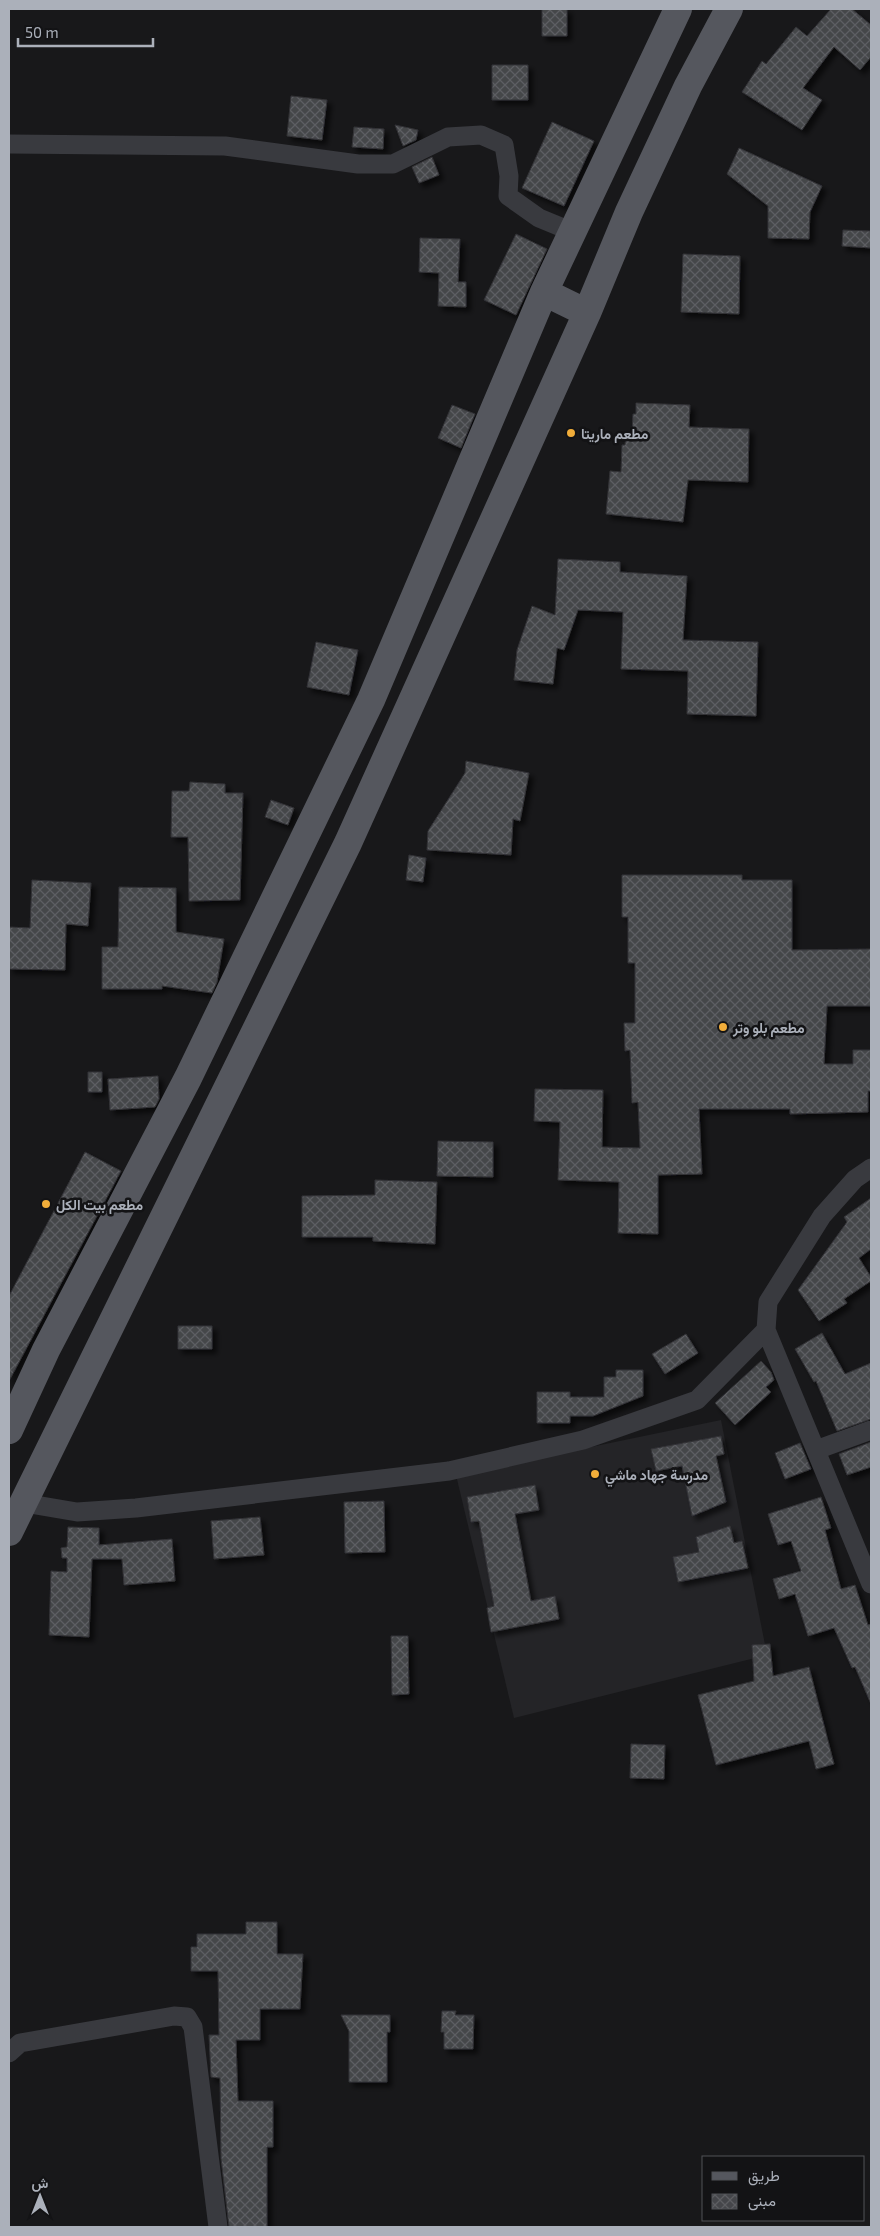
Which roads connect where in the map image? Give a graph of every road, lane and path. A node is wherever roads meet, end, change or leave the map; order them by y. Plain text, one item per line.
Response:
1 (678, 9) edge
2 (729, 9) edge
3 (9, 144) edge
4 (572, 232) junction
5 (544, 292) junction
6 (587, 313) junction
7 (188, 1078) junction
8 (222, 1100) junction
9 (871, 1168) edge
10 (766, 1330) junction
11 (9, 1430) edge
12 (871, 1430) edge
13 (816, 1450) junction
14 (24, 1503) junction
15 (9, 1532) edge
16 (871, 1584) edge
17 (9, 2053) edge
18 (218, 2227) edge

1 - 4 main road
2 - 6 main road
3 - 4 street
4 - 5 main road
5 - 6 main road
5 - 7 main road
6 - 8 main road
7 - 8 main road
7 - 11 main road
8 - 14 main road
9 - 10 street
10 - 13 street
10 - 14 street
12 - 13 street
13 - 16 street
14 - 15 main road
17 - 18 street

